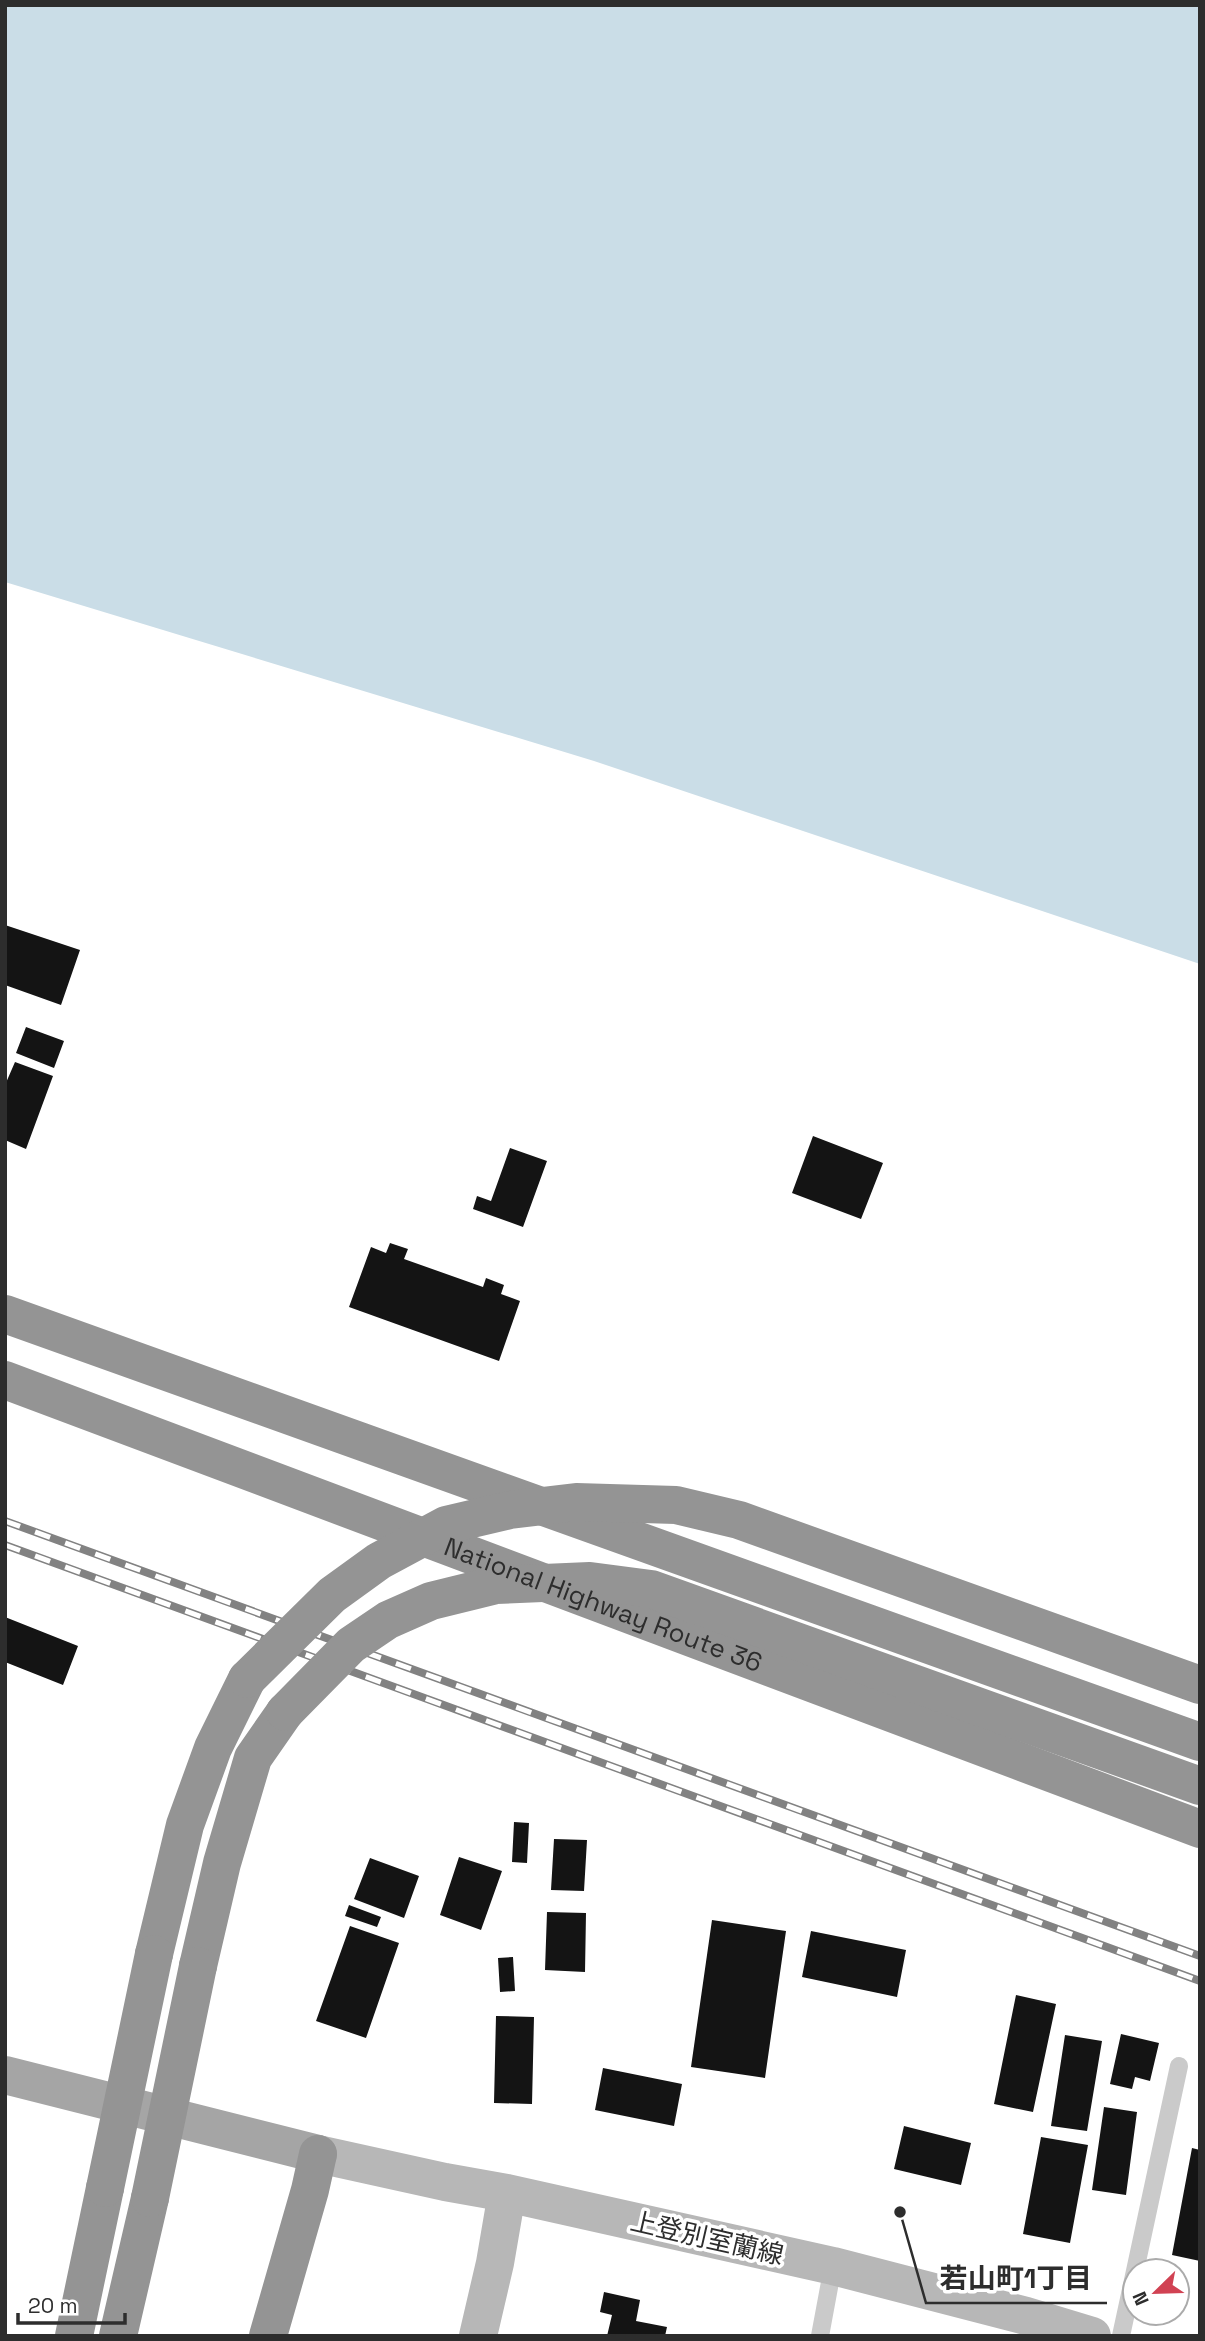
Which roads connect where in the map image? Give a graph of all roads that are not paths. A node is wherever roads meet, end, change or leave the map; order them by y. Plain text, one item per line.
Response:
1 (5, 1314) edge
2 (5, 1380) edge
3 (1200, 1685) edge
4 (1200, 1742) edge
5 (1200, 1786) edge
6 (1200, 1829) edge
7 (1179, 2066) dead end
8 (5, 2075) edge
9 (318, 2154) junction
10 (507, 2193) junction
11 (833, 2266) junction
12 (74, 2336) edge
13 (118, 2336) edge
14 (268, 2336) edge
15 (478, 2336) edge
16 (820, 2336) edge
17 (1092, 2336) edge
18 (1121, 2336) edge

1 - 4 highway
2 - 6 highway, National Highway Route 36
3 - 12 highway, bridge
5 - 13 highway, bridge
7 - 18 lane
8 - 9 main road
9 - 10 main road, 上登別室蘭線
9 - 14 highway
10 - 11 main road, 上登別室蘭線
10 - 15 main road
11 - 16 lane
11 - 17 main road, 上登別室蘭線

